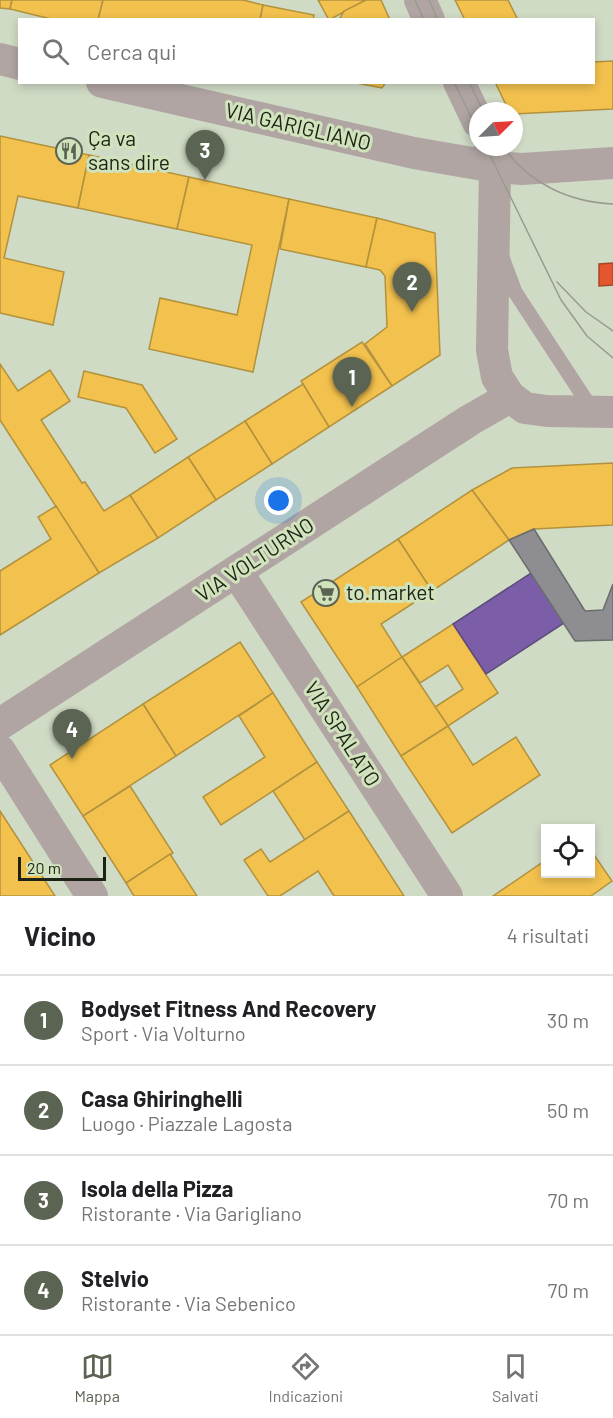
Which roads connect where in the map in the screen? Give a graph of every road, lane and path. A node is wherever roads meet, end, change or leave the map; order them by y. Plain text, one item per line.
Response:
1 (420, 0) edge
2 (428, 18) edge
3 (0, 59) edge
4 (18, 64) edge
5 (111, 84) edge
6 (460, 84) edge
7 (469, 103) edge
8 (493, 157) edge
9 (613, 163) edge
10 (495, 240) junction
11 (510, 397) junction
12 (603, 412) edge
13 (237, 572) junction
14 (0, 724) edge
15 (0, 751) edge
16 (92, 896) edge
17 (447, 896) edge

1 - 2 street
3 - 4 street
5 - 8 street, VIA GARIGLIANO
6 - 7 street
8 - 9 street, VIA GARIGLIANO
8 - 10 street
10 - 11 street
10 - 12 lane
11 - 12 street
11 - 13 street, VIA VOLTURNO
13 - 14 street, VIA VOLTURNO
13 - 17 street, VIA SPALATO
15 - 16 street

